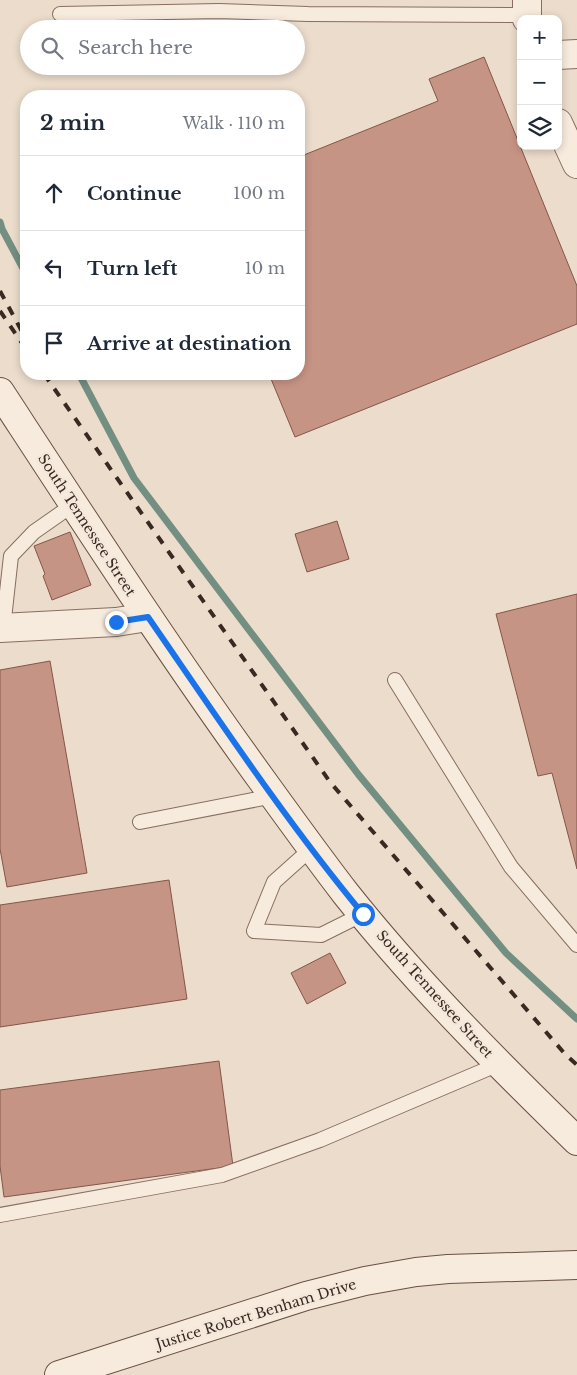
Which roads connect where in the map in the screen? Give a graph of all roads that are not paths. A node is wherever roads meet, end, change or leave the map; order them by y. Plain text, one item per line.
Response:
1 (527, 11) edge
2 (60, 14) dead end
3 (577, 54) edge
4 (562, 55) edge
5 (562, 132) edge
6 (577, 164) edge
7 (0, 392) edge
8 (74, 504) junction
9 (148, 617) junction
10 (2, 628) edge
11 (395, 680) dead end
12 (274, 796) junction
13 (140, 822) dead end
14 (312, 848) junction
15 (363, 914) junction
16 (577, 945) edge
17 (499, 1064) junction
18 (577, 1141) edge
19 (0, 1215) edge
20 (572, 1265) edge
21 (59, 1375) edge

1 - 2 lane
3 - 4 main road
5 - 6 main road
7 - 8 main road, South Tennessee Street
8 - 9 main road, South Tennessee Street
8 - 10 lane
9 - 10 main road
9 - 12 main road, South Tennessee Street
11 - 16 lane
12 - 13 lane
12 - 14 main road, South Tennessee Street
14 - 15 main road, South Tennessee Street
14 - 15 lane
15 - 17 main road, South Tennessee Street
17 - 18 main road, South Tennessee Street
17 - 19 lane
20 - 21 main road, Justice Robert Benham Drive

